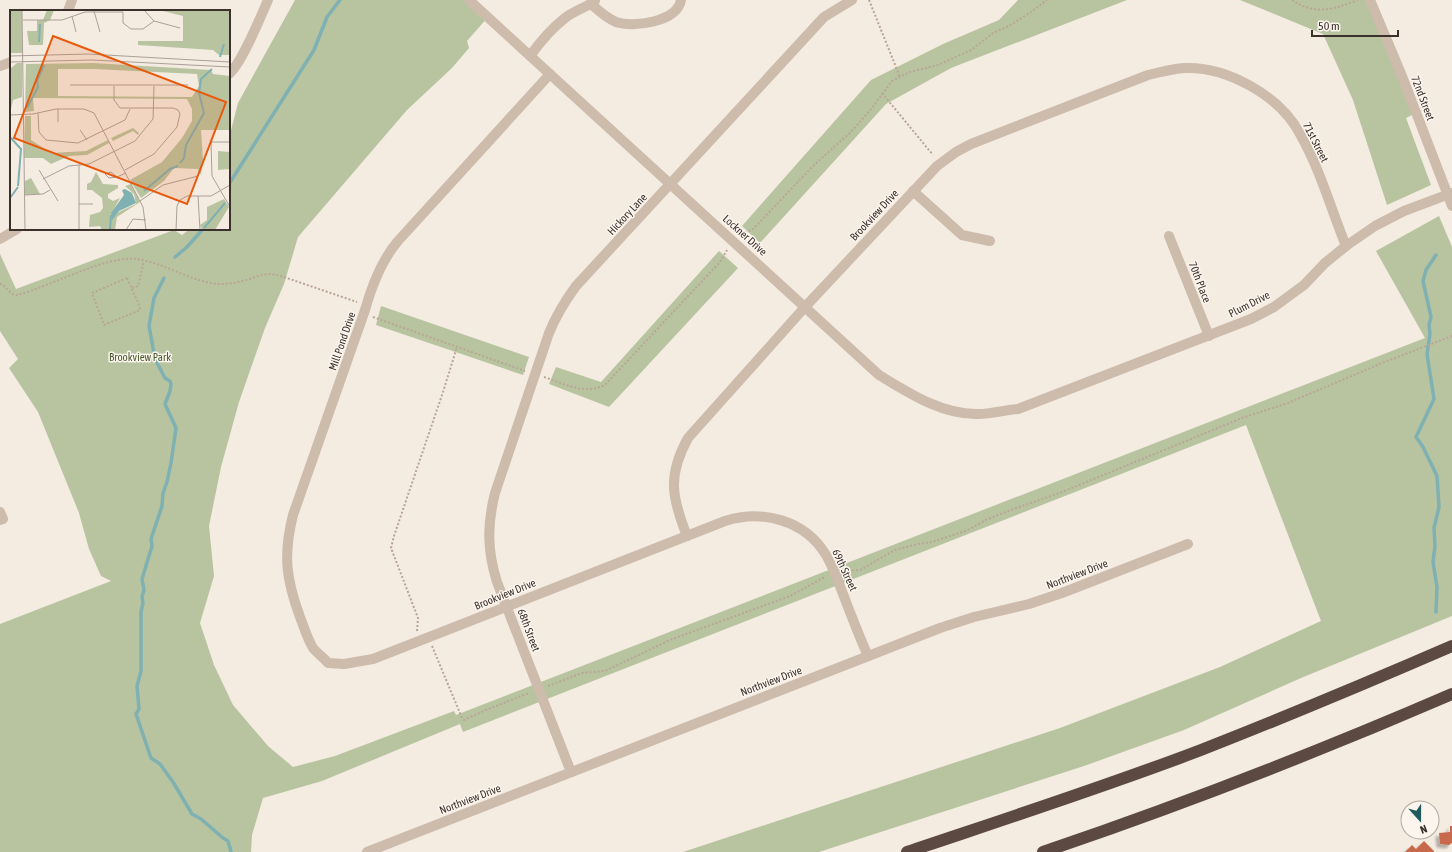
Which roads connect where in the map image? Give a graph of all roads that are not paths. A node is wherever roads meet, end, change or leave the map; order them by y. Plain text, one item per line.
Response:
1 (72, 0) edge
2 (268, 0) edge
3 (469, 0) edge
4 (681, 0) edge
5 (852, 0) edge
6 (1370, 0) edge
7 (594, 2) edge
8 (68, 10) edge
9 (530, 56) junction
10 (10, 62) edge
11 (0, 66) edge
12 (230, 73) edge
13 (550, 74) junction
14 (1230, 76) joint
15 (671, 184) junction
16 (913, 191) junction
17 (1450, 193) edge
18 (1452, 206) edge
19 (15, 230) edge
20 (1169, 236) dead end
21 (0, 239) edge
22 (990, 241) dead end
23 (1346, 246) junction
24 (805, 307) junction
25 (1209, 336) junction
26 (1037, 402) joint
27 (495, 493) joint
28 (725, 521) joint
29 (687, 536) junction
30 (1188, 544) dead end
31 (506, 606) junction
32 (1452, 646) edge
33 (868, 656) junction
34 (328, 663) joint
35 (1452, 694) edge
36 (571, 772) junction
37 (367, 852) edge
38 (907, 852) edge
39 (1043, 852) edge

1 - 8 street
2 - 12 street
3 - 9 street, Lockner Drive
4 - 7 street
5 - 15 street, Hickory Lane
6 - 17 street, 72nd Street
7 - 9 street
9 - 13 street, Lockner Drive
10 - 11 street
13 - 15 street, Lockner Drive
13 - 34 street, Mill Pond Drive
14 - 16 street, Brookview Drive
14 - 23 street, 71st Street
15 - 24 street, Lockner Drive
15 - 27 street, Hickory Lane
16 - 22 street
16 - 24 street, Brookview Drive
17 - 18 street, 72nd Street
17 - 23 street, Plum Drive
19 - 21 street
20 - 25 street, 70th Place
23 - 25 street, Plum Drive
24 - 26 street, Lockner Drive
24 - 29 street, Brookview Drive
25 - 26 street, Plum Drive
27 - 31 street, 68th Street
28 - 29 street, Brookview Drive
28 - 33 street, 69th Street
29 - 31 street, Brookview Drive
30 - 33 street, Northview Drive
31 - 34 street, Brookview Drive
31 - 36 street, 68th Street
32 - 38 highway
33 - 36 street, Northview Drive
35 - 39 highway
36 - 37 street, Northview Drive

